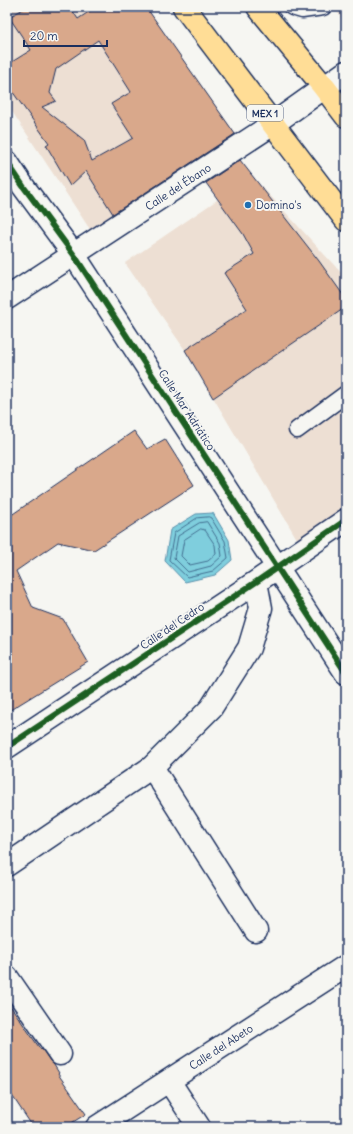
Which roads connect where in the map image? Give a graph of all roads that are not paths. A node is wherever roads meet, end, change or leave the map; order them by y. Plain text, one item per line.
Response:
1 (184, 7) edge
2 (258, 7) edge
3 (292, 7) edge
4 (323, 7) edge
5 (346, 72) edge
6 (324, 87) junction
7 (346, 116) edge
8 (273, 124) junction
9 (7, 162) edge
10 (346, 220) edge
11 (74, 255) junction
12 (7, 298) edge
13 (346, 394) edge
14 (297, 430) dead end
15 (346, 520) edge
16 (277, 567) junction
17 (256, 582) junction
18 (346, 673) edge
19 (7, 747) edge
20 (152, 767) junction
21 (7, 865) edge
22 (256, 931) dead end
23 (346, 966) edge
24 (7, 977) edge
25 (60, 1054) dead end
26 (169, 1081) junction
27 (97, 1127) edge
28 (198, 1127) edge

1 - 8 main road, MEX 1
2 - 6 main road
3 - 4 lane
5 - 6 street, Calle del Ébano
6 - 7 main road
6 - 8 street, Calle del Ébano
8 - 10 main road, MEX 1
8 - 11 street, Calle del Ébano
9 - 11 street, Calle Mar Adriático
11 - 12 street, Calle del Ébano
11 - 16 street, Calle Mar Adriático
13 - 14 lane
15 - 16 street, Calle del Cedro
16 - 17 street, Calle del Cedro
16 - 18 street, Calle Mar Adriático
17 - 19 street, Calle del Cedro
17 - 20 street
20 - 21 street
20 - 22 street
23 - 26 street, Calle del Abeto
24 - 25 street
26 - 27 street, Calle del Abeto
26 - 28 street

